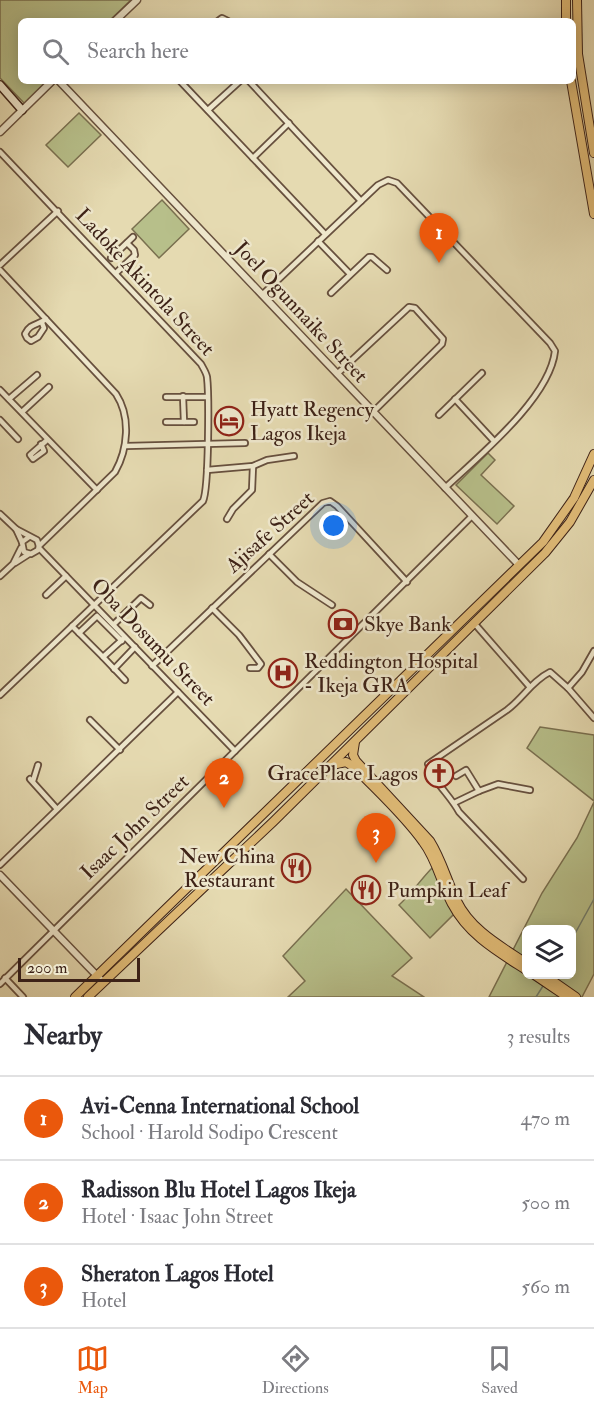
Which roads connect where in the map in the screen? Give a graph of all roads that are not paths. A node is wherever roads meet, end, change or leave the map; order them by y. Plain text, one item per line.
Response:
1 (136, 0) edge
2 (566, 0) edge
3 (577, 0) edge
4 (122, 18) edge
5 (566, 18) edge
6 (49, 84) edge
7 (62, 84) edge
8 (183, 84) edge
9 (237, 84) edge
10 (252, 84) edge
11 (572, 84) edge
12 (0, 85) edge
13 (22, 110) junction
14 (208, 110) junction
15 (289, 123) junction
16 (0, 132) edge
17 (0, 152) edge
18 (594, 153) edge
19 (253, 158) junction
20 (361, 201) junction
21 (58, 212) junction
22 (594, 214) edge
23 (325, 234) junction
24 (132, 237) dead end
25 (318, 241) junction
26 (124, 245) junction
27 (111, 258) dead end
28 (0, 267) edge
29 (387, 270) dead end
30 (116, 273) junction
31 (350, 274) junction
32 (331, 293) dead end
33 (262, 295) junction
34 (482, 373) dead end
35 (337, 374) junction
36 (38, 375) dead end
37 (49, 387) dead end
38 (0, 390) edge
39 (183, 396) junction
40 (166, 397) dead end
41 (207, 397) junction
42 (9, 399) junction
43 (455, 399) junction
44 (22, 412) junction
45 (373, 412) junction
46 (439, 415) dead end
47 (0, 420) edge
48 (166, 422) dead end
49 (183, 422) junction
50 (194, 422) dead end
51 (18, 439) dead end
52 (494, 441) junction
53 (207, 443) junction
54 (245, 443) dead end
55 (126, 446) junction
56 (594, 454) edge
57 (294, 456) dead end
58 (253, 466) junction
59 (207, 470) junction
60 (594, 480) edge
61 (445, 488) junction
62 (97, 490) junction
63 (0, 513) edge
64 (472, 516) junction
65 (227, 519) dead end
66 (16, 529) junction
67 (29, 537) junction
68 (22, 544) junction
69 (39, 547) junction
70 (31, 554) junction
71 (269, 554) junction
72 (48, 556) junction
73 (13, 564) junction
74 (519, 565) junction
75 (0, 576) edge
76 (66, 576) junction
77 (407, 582) junction
78 (46, 595) dead end
79 (95, 605) junction
80 (150, 605) dead end
81 (332, 605) dead end
82 (212, 608) junction
83 (474, 622) junction
84 (114, 624) junction
85 (72, 626) junction
86 (79, 633) junction
87 (135, 647) junction
88 (114, 648) junction
89 (594, 651) edge
90 (104, 657) junction
91 (124, 658) junction
92 (152, 666) junction
93 (250, 668) dead end
94 (114, 669) junction
95 (125, 680) dead end
96 (530, 686) junction
97 (568, 688) junction
98 (178, 692) junction
99 (0, 695) edge
100 (594, 718) edge
101 (90, 720) dead end
102 (357, 738) junction
103 (120, 750) junction
104 (235, 751) junction
105 (38, 765) dead end
106 (328, 766) junction
107 (456, 776) dead end
108 (479, 790) junction
109 (530, 790) dead end
110 (454, 803) junction
111 (57, 809) junction
112 (266, 813) junction
113 (273, 821) junction
114 (252, 827) junction
115 (260, 834) junction
116 (0, 865) edge
117 (0, 875) edge
118 (523, 879) dead end
119 (53, 930) junction
120 (490, 943) junction
121 (522, 961) edge
122 (522, 967) edge
123 (5, 978) junction
124 (100, 979) junction
125 (539, 979) edge
126 (549, 979) edge
127 (0, 984) edge
128 (23, 997) edge
129 (75, 997) edge
130 (88, 997) edge
131 (567, 997) edge
132 (576, 997) edge

1 - 4 street
2 - 5 main road
3 - 18 main road
6 - 13 street
7 - 33 street, Joel Ogunnaike Street
8 - 14 street
9 - 14 street
10 - 15 street
11 - 22 main road
12 - 13 main road
13 - 16 street
14 - 19 street
15 - 19 street
15 - 20 street
17 - 21 street, Ladoke Akintola Street
19 - 23 street
20 - 23 street
20 - 52 street
21 - 28 street
21 - 30 street, Ladoke Akintola Street
23 - 25 street
24 - 26 street
25 - 31 street
25 - 33 street
26 - 27 street
26 - 30 street
28 - 55 street
29 - 31 street
30 - 41 street, Ladoke Akintola Street
31 - 32 street
33 - 35 street, Joel Ogunnaike Street
34 - 43 street
35 - 45 street, Joel Ogunnaike Street
35 - 45 street
36 - 42 street
37 - 44 street
38 - 42 street
39 - 40 street
39 - 41 street
39 - 49 street
41 - 53 street, Ladoke Akintola Street
42 - 44 street
43 - 46 street
43 - 52 street
44 - 62 street
45 - 61 street, Joel Ogunnaike Street
47 - 51 street
48 - 49 street
49 - 50 street
52 - 61 street
53 - 54 street
53 - 55 street
53 - 59 street, Ladoke Akintola Street
55 - 62 street
56 - 74 main road
57 - 58 street
58 - 59 street
58 - 65 street
59 - 79 street, Ladoke Akintola Street
60 - 83 main road
61 - 64 street, Joel Ogunnaike Street
62 - 69 street
63 - 66 street
64 - 74 street, Joel Ogunnaike Street
64 - 77 street, Isaac John Street
66 - 67 street
66 - 68 street
67 - 68 street
67 - 69 street
68 - 70 street
68 - 73 street
69 - 70 street
69 - 72 street, Oba Dosumu Street
70 - 72 street
70 - 73 street
71 - 77 street, Ajisafe Street
71 - 81 street
71 - 82 street, Ajisafe Street
72 - 76 street, Oba Dosumu Street
73 - 75 street
74 - 112 main road
76 - 78 street
76 - 79 street, Oba Dosumu Street
77 - 104 street, Isaac John Street
79 - 84 street, Oba Dosumu Street
79 - 85 street, Ladoke Akintola Street
80 - 84 street
82 - 92 street, Ajisafe Street
82 - 93 street
83 - 96 street
83 - 102 main road
84 - 87 street, Oba Dosumu Street
85 - 86 street
85 - 99 street, Ladoke Akintola Street
86 - 88 street
86 - 90 street
87 - 91 street
87 - 92 street, Oba Dosumu Street
88 - 90 street
88 - 91 street
89 - 97 street
90 - 94 street
91 - 94 street
92 - 98 street, Oba Dosumu Street
94 - 95 street
96 - 97 street
96 - 110 street
97 - 100 street
98 - 103 street
98 - 104 street, Oba Dosumu Street
101 - 103 street
102 - 106 main road
102 - 120 main road
103 - 111 street
104 - 119 street, Isaac John Street
105 - 111 street
106 - 113 main road
106 - 120 main road
107 - 108 street
108 - 109 street
108 - 110 street
110 - 118 street
111 - 116 street
112 - 113 main road
112 - 114 main road
113 - 115 main road
114 - 115 main road
114 - 124 main road
115 - 124 main road
117 - 119 street
119 - 123 street, Isaac John Street
119 - 124 street
120 - 121 main road
120 - 122 main road
123 - 127 street, Isaac John Street
123 - 128 street
124 - 129 main road
124 - 130 main road
125 - 131 main road
126 - 132 main road

